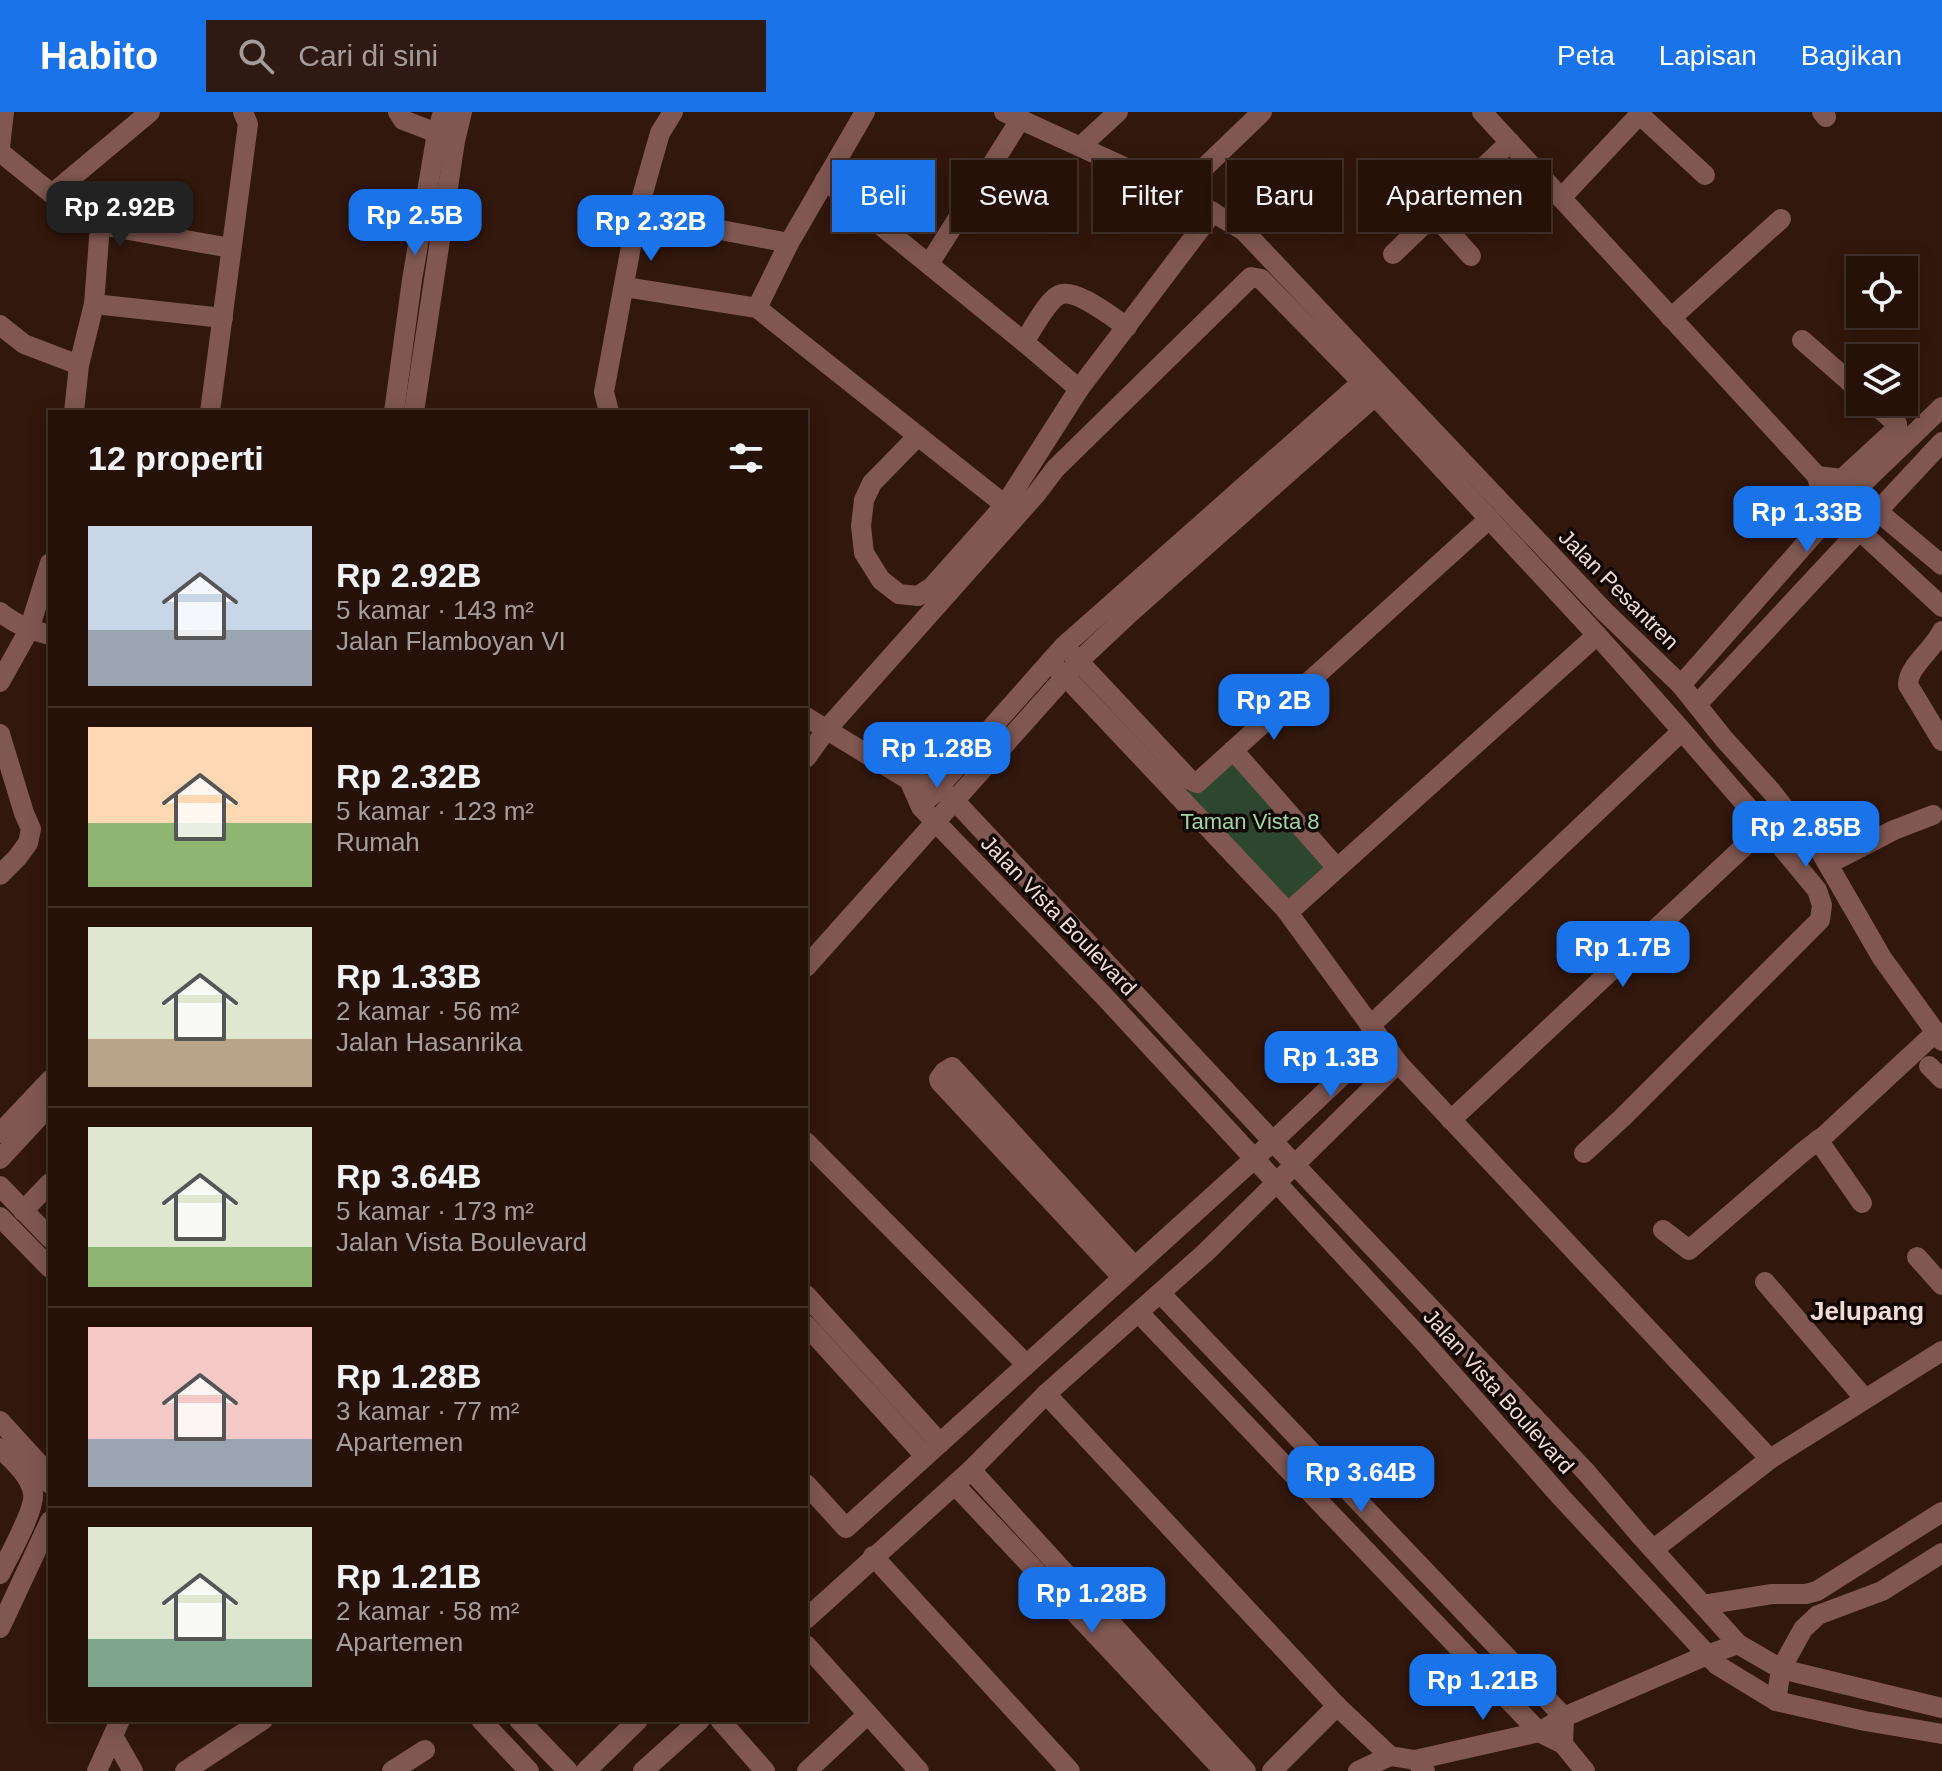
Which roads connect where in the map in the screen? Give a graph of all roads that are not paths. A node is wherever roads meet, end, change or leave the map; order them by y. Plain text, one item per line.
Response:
1 (4, 112) edge
2 (150, 112) edge
3 (243, 112) edge
4 (398, 112) edge
5 (443, 112) edge
6 (462, 112) edge
7 (673, 112) edge
8 (865, 112) edge
9 (1118, 112) edge
10 (1262, 112) edge
11 (1482, 112) edge
12 (1641, 113) edge
13 (1012, 116) edge
14 (437, 133) junction
15 (1510, 142) junction
16 (1081, 146) junction
17 (0, 149) edge
18 (1111, 160) edge
19 (1492, 160) edge
20 (1211, 161) edge
21 (1705, 175) dead end
22 (825, 180) junction
23 (52, 194) junction
24 (1561, 198) junction
25 (1211, 211) edge
26 (637, 214) junction
27 (1223, 218) junction
28 (1781, 219) dead end
29 (100, 225) junction
30 (1417, 232) edge
31 (1449, 232) edge
32 (789, 243) junction
33 (231, 248) junction
34 (1393, 254) dead end
35 (1471, 256) dead end
36 (929, 264) junction
37 (625, 287) junction
38 (94, 304) junction
39 (757, 308) junction
40 (223, 318) junction
41 (1671, 318) junction
42 (0, 325) edge
43 (1127, 327) junction
44 (1802, 340) dead end
45 (1024, 342) junction
46 (79, 365) junction
47 (1846, 379) edge
48 (1079, 389) junction
49 (1368, 389) junction
50 (1942, 407) edge
51 (74, 410) edge
52 (210, 410) edge
53 (394, 410) edge
54 (414, 410) edge
55 (608, 410) edge
56 (1888, 416) edge
57 (918, 436) junction
58 (1942, 442) edge
59 (1849, 485) junction
60 (1825, 494) junction
61 (1005, 505) junction
62 (1876, 510) junction
63 (1489, 519) junction
64 (1859, 530) junction
65 (1942, 565) edge
66 (48, 569) edge
67 (1942, 607) edge
68 (0, 612) edge
69 (29, 630) junction
70 (48, 635) edge
71 (1597, 635) junction
72 (1940, 638) edge
73 (1072, 653) junction
74 (1058, 669) junction
75 (0, 682) edge
76 (1681, 685) junction
77 (1704, 697) dead end
78 (808, 718) edge
79 (827, 729) junction
80 (1682, 731) junction
81 (0, 734) edge
82 (1942, 741) edge
83 (1233, 750) junction
84 (808, 755) edge
85 (909, 780) junction
86 (947, 794) junction
87 (0, 797) edge
88 (24, 813) junction
89 (928, 814) junction
90 (1933, 815) dead end
91 (1765, 827) junction
92 (1828, 864) junction
93 (1337, 868) junction
94 (0, 875) edge
95 (1286, 910) junction
96 (809, 959) edge
97 (1375, 1033) junction
98 (1938, 1037) edge
99 (1398, 1063) junction
100 (48, 1082) edge
101 (48, 1107) edge
102 (1451, 1120) junction
103 (0, 1133) edge
104 (1272, 1140) junction
105 (1818, 1140) junction
106 (808, 1144) edge
107 (1584, 1153) dead end
108 (0, 1159) edge
109 (1254, 1159) junction
110 (1295, 1165) junction
111 (1278, 1184) junction
112 (48, 1185) edge
113 (0, 1186) edge
114 (1862, 1203) dead end
115 (23, 1211) junction
116 (0, 1217) edge
117 (1663, 1230) dead end
118 (48, 1236) edge
119 (1917, 1257) dead end
120 (48, 1266) edge
121 (1128, 1272) junction
122 (1765, 1282) dead end
123 (1942, 1285) edge
124 (1160, 1293) junction
125 (808, 1297) edge
126 (1139, 1313) junction
127 (808, 1327) edge
128 (1942, 1351) edge
129 (1026, 1364) junction
130 (1046, 1394) junction
131 (1865, 1399) junction
132 (0, 1421) edge
133 (1292, 1432) junction
134 (0, 1448) edge
135 (933, 1449) junction
136 (1271, 1452) junction
137 (1770, 1459) junction
138 (971, 1470) junction
139 (48, 1480) edge
140 (955, 1485) junction
141 (808, 1486) edge
142 (1942, 1512) edge
143 (48, 1525) edge
144 (1654, 1549) junction
145 (1942, 1553) edge
146 (873, 1556) junction
147 (1419, 1566) junction
148 (0, 1574) edge
149 (1398, 1585) junction
150 (1703, 1605) junction
151 (808, 1617) edge
152 (0, 1628) edge
153 (1738, 1644) junction
154 (808, 1647) edge
155 (1707, 1655) junction
156 (1781, 1669) junction
157 (1776, 1701) junction
158 (1337, 1706) junction
159 (1942, 1708) edge
160 (867, 1715) junction
161 (1564, 1717) junction
162 (260, 1722) edge
163 (483, 1722) edge
164 (521, 1722) edge
165 (636, 1722) edge
166 (698, 1722) edge
167 (722, 1722) edge
168 (117, 1728) edge
169 (1539, 1732) junction
170 (1942, 1734) edge
171 (1563, 1744) junction
172 (425, 1750) dead end
173 (1390, 1756) junction
174 (1420, 1765) edge
175 (97, 1771) edge
176 (133, 1771) edge
177 (185, 1771) edge
178 (392, 1771) edge
179 (529, 1771) edge
180 (568, 1771) edge
181 (586, 1771) edge
182 (643, 1771) edge
183 (765, 1771) edge
184 (807, 1771) edge
185 (919, 1771) edge
186 (1070, 1771) edge
187 (1224, 1771) edge
188 (1246, 1771) edge
189 (1272, 1771) edge
190 (1358, 1771) edge
191 (1585, 1771) edge

1 - 17 street
2 - 23 street
3 - 33 street
4 - 14 street
5 - 14 street
6 - 54 street
7 - 26 street
8 - 22 street
9 - 16 street
10 - 20 street
11 - 15 street
12 - 21 street
12 - 24 street
13 - 16 street, Jalan Pesantren
13 - 36 street
14 - 53 street
15 - 19 street
15 - 24 street
16 - 18 street, Jalan Pesantren
17 - 23 street
22 - 32 street
22 - 36 street
23 - 29 street
24 - 41 street
25 - 27 street, Jalan Pesantren
26 - 32 street
26 - 37 street
27 - 43 street
27 - 76 street, Jalan Pesantren
28 - 41 street
29 - 33 street
29 - 38 street
30 - 34 street
31 - 35 street
32 - 39 street
33 - 40 street
36 - 45 street
37 - 39 street
37 - 55 street
38 - 40 street
38 - 46 street
39 - 57 street
40 - 52 street
41 - 60 street
42 - 46 street
43 - 45 street
43 - 48 street
44 - 47 street
45 - 48 street
46 - 51 street
48 - 61 street
49 - 63 street
49 - 73 street
49 - 79 street
50 - 59 street
56 - 59 street
57 - 61 street
57 - 61 street
58 - 62 street
59 - 60 street
59 - 60 street
59 - 62 street
60 - 64 street
60 - 76 street
62 - 64 street
62 - 65 street
63 - 71 street
63 - 83 street
64 - 67 street
64 - 77 street
66 - 69 street
68 - 69 street
69 - 70 street
69 - 75 street
71 - 80 street
71 - 93 street
72 - 82 street
73 - 74 street
73 - 83 street
74 - 86 street
74 - 95 street
76 - 92 street, Jalan Pesantren
78 - 79 street
79 - 84 street
79 - 85 street
80 - 91 street
80 - 97 street
81 - 88 street
83 - 93 street
85 - 86 street
85 - 89 street, Jalan Vista Boulevard
86 - 89 street
86 - 104 street, Jalan Vista Boulevard
87 - 88 street
88 - 94 street
89 - 96 street
89 - 109 street, Jalan Vista Boulevard
90 - 92 street
91 - 102 street
91 - 107 street
92 - 98 street, Jalan Pesantren
93 - 95 street
95 - 97 street
97 - 99 street
97 - 104 street
98 - 105 street
99 - 102 street
99 - 110 street
100 - 103 street
101 - 108 street
102 - 137 street
104 - 109 street
104 - 110 street, Jalan Vista Boulevard
105 - 114 street
105 - 117 street
106 - 129 street
109 - 111 street, Jalan Vista Boulevard
109 - 121 street
110 - 111 street
110 - 144 street, Jalan Vista Boulevard
111 - 124 street
111 - 155 street, Jalan Vista Boulevard
112 - 115 street
113 - 115 street
115 - 118 street
116 - 120 street
119 - 123 street
121 - 121 street
121 - 129 street
122 - 131 street
124 - 126 street
124 - 133 street
125 - 135 street
126 - 130 street
126 - 136 street
127 - 135 street
128 - 131 street
129 - 135 street
130 - 138 street
130 - 158 street
131 - 137 street
132 - 139 street
133 - 136 street
133 - 147 street
134 - 148 street
135 - 141 street
136 - 149 street
137 - 144 street
138 - 140 street
138 - 188 street
140 - 146 street
140 - 187 street
142 - 150 street
143 - 152 street
144 - 150 street, Jalan Vista Boulevard
145 - 156 street
146 - 151 street
146 - 186 street
147 - 149 street
147 - 161 street
149 - 169 street
150 - 153 street, Jalan Vista Boulevard
153 - 155 street
153 - 156 street, Jalan Vista Boulevard
154 - 160 street
155 - 157 street, Jalan Vista Boulevard
155 - 161 street
156 - 157 street
156 - 159 street, Jalan Vista Boulevard
157 - 170 street, Jalan Vista Boulevard
158 - 173 street
158 - 189 street
160 - 184 street
160 - 185 street
161 - 169 street
161 - 171 street
162 - 177 street
163 - 179 street
164 - 180 street
165 - 181 street
166 - 182 street
167 - 183 street
168 - 175 street
168 - 176 street
169 - 171 street
169 - 174 street
171 - 191 street
172 - 178 street
173 - 174 street
173 - 190 street

